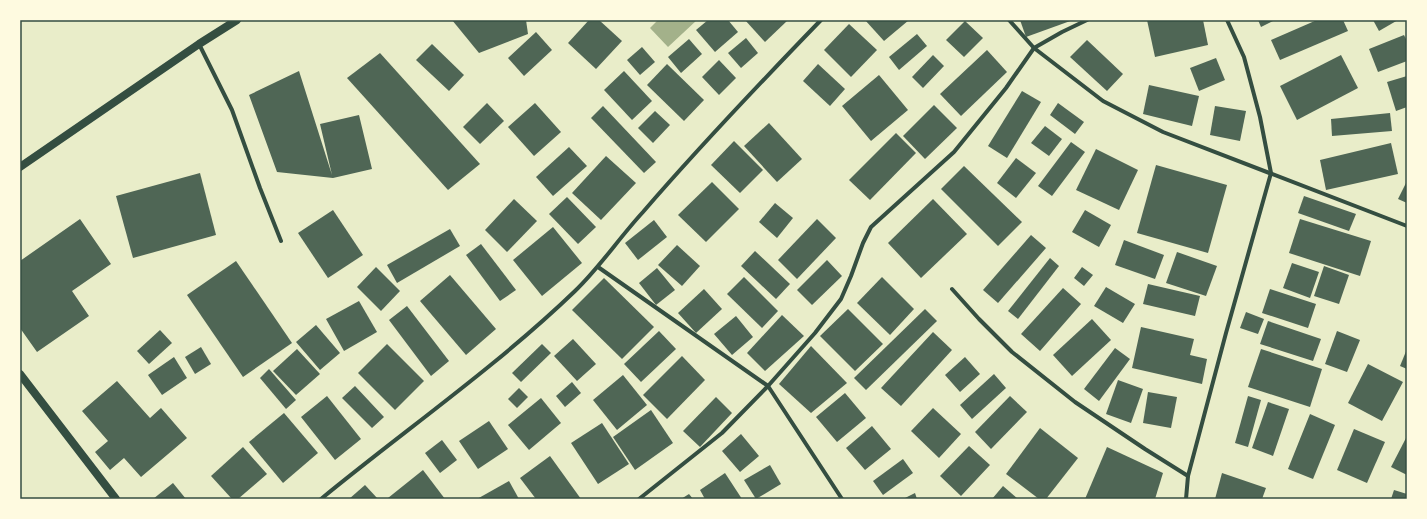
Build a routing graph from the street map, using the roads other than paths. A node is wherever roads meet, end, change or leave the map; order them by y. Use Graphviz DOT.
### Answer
graph roads {
  1 [pos="237,20"];
  2 [pos="821,20"];
  3 [pos="1009,20"];
  4 [pos="1087,20"];
  5 [pos="1227,20"];
  6 [pos="199,44"];
  7 [pos="1034,48"];
  8 [pos="20,167"];
  9 [pos="1271,173"];
  10 [pos="1407,226"];
  11 [pos="281,240"];
  12 [pos="598,267"];
  13 [pos="952,289"];
  14 [pos="20,374"];
  15 [pos="768,386"];
  16 [pos="1188,476"];
  17 [pos="116,499"];
  18 [pos="321,499"];
  19 [pos="639,499"];
  20 [pos="842,499"];
  21 [pos="1186,499"];
  1 -- 6 [label="main road"];
  2 -- 12 [label="street"];
  3 -- 7 [label="street"];
  4 -- 7 [label="street"];
  5 -- 9 [label="street"];
  6 -- 8 [label="main road"];
  6 -- 11 [label="street"];
  7 -- 9 [label="street"];
  7 -- 15 [label="street"];
  9 -- 10 [label="street"];
  9 -- 16 [label="street"];
  12 -- 15 [label="street"];
  12 -- 18 [label="street"];
  13 -- 16 [label="street"];
  14 -- 17 [label="main road"];
  15 -- 19 [label="street"];
  15 -- 20 [label="street"];
  16 -- 21 [label="street"];
}
